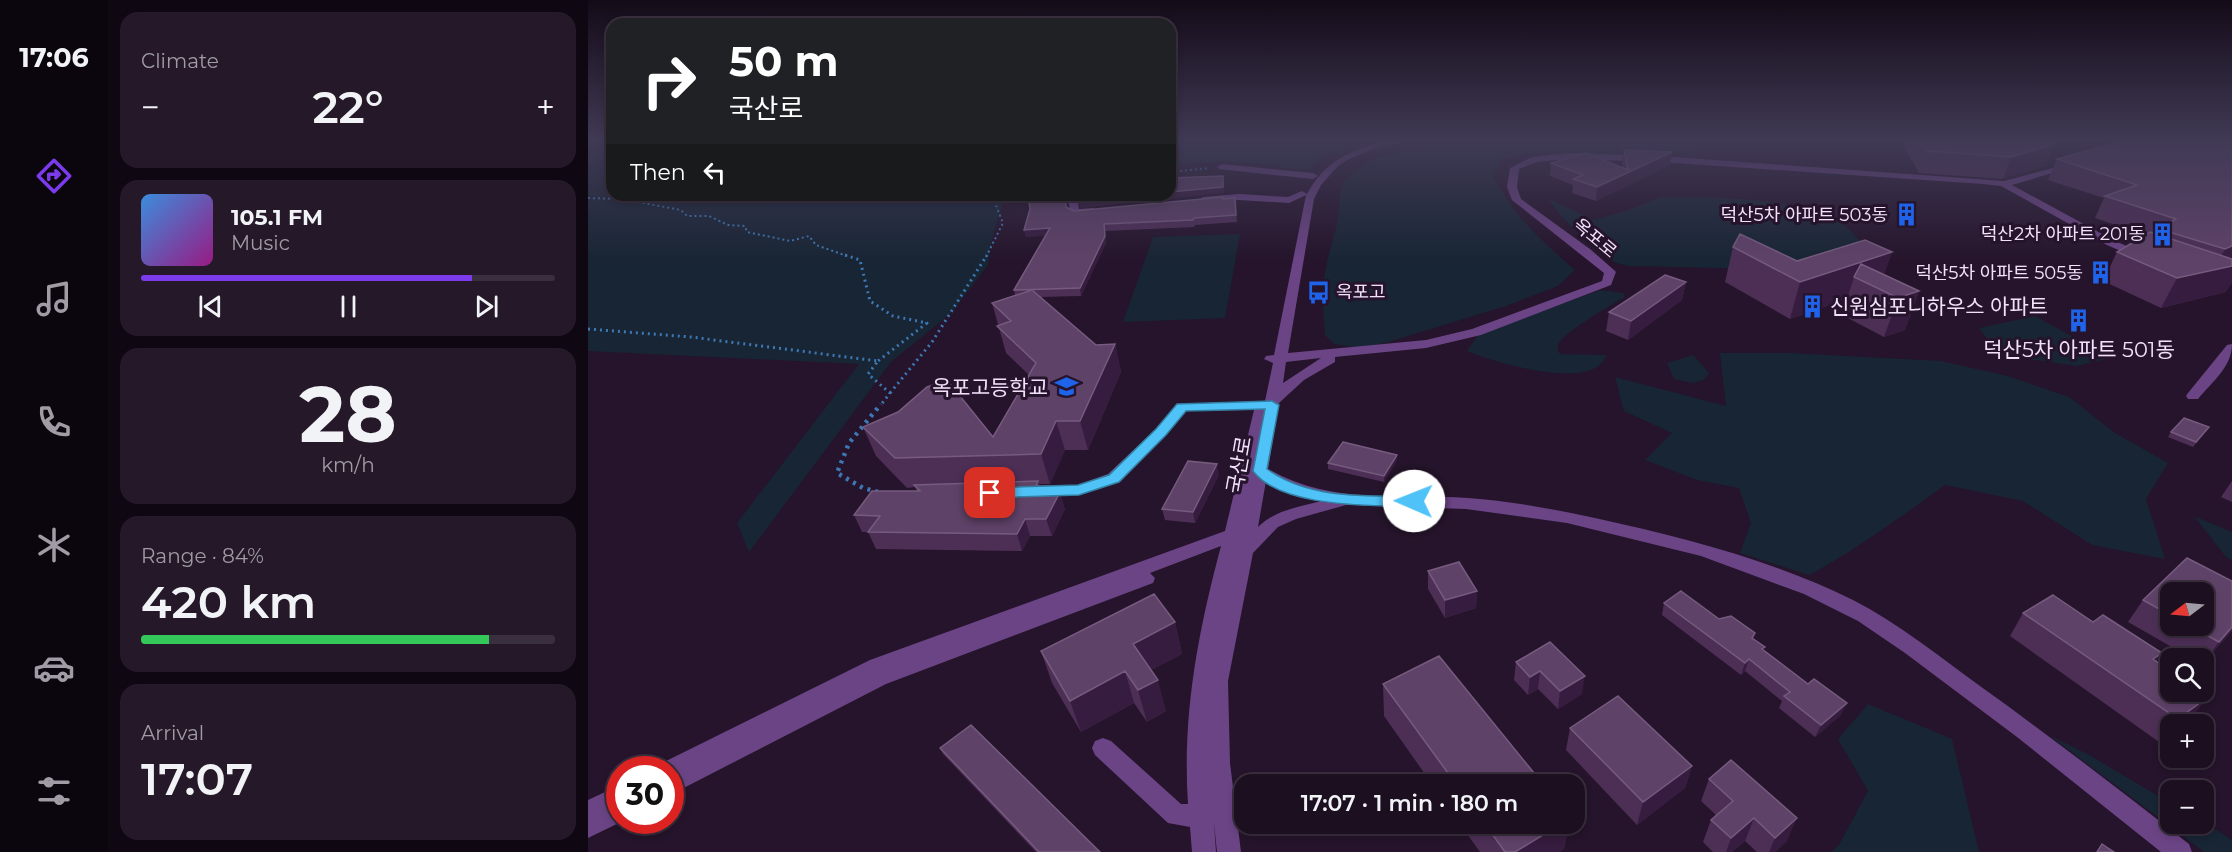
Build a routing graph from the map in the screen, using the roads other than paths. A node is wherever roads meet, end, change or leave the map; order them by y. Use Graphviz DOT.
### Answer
graph roads {
  1 [pos="1310,181"];
  2 [pos="1317,181"];
  3 [pos="1513,181"];
  4 [pos="1960,181"];
  5 [pos="2015,181"];
  6 [pos="2004,184"];
  7 [pos="1296,200"];
  8 [pos="1073,201"];
  9 [pos="1192,202"];
  10 [pos="1099,211"];
  11 [pos="2157,261"];
  12 [pos="2232,348"];
  13 [pos="1341,354"];
  14 [pos="1276,359"];
  15 [pos="2193,396"];
  16 [pos="1269,403"];
  17 [pos="1260,471"];
  18 [pos="1019,492"];
  19 [pos="1346,500"];
  20 [pos="1236,544"];
  21 [pos="1103,748"];
  22 [pos="684,763"];
  23 [pos="684,778"];
  24 [pos="606,803"];
  25 [pos="1223,809"];
  26 [pos="588,812"];
  27 [pos="1200,816"];
  28 [pos="606,818"];
  29 [pos="588,827"];
  30 [pos="1204,852"];
  31 [pos="1229,852"];
  32 [pos="2180,852"];
  1 -- 7 [label="street, 국산로"];
  2 -- 14 [label="street, 국산로"];
  3 -- 13 [label="street, 옥포로"];
  4 -- 6 [label="street, 옥포로"];
  5 -- 6 [label="street"];
  6 -- 11 [label="street, 옥포로"];
  7 -- 9 [label="street"];
  7 -- 14 [label="street, 국산로"];
  8 -- 10 [label="street"];
  12 -- 15 [label="street"];
  13 -- 14 [label="street, 옥포로"];
  13 -- 16 [label="street"];
  14 -- 16 [label="street, 국산로"];
  16 -- 17 [label="street, 국산로"];
  16 -- 18 [label="street"];
  16 -- 20 [label="street, 국산로"];
  17 -- 19 [label="street"];
  17 -- 20 [label="street, 국산로"];
  19 -- 20 [label="street"];
  19 -- 32 [label="street"];
  20 -- 22 [label="street"];
  20 -- 23 [label="street"];
  20 -- 25 [label="street, 국산로"];
  20 -- 27 [label="street, 국산로"];
  21 -- 27 [label="street"];
  24 -- 26 [label="street"];
  25 -- 27 [label="street"];
  25 -- 31 [label="street, 국산로"];
  27 -- 30 [label="street, 국산로"];
  28 -- 29 [label="street"];
}
